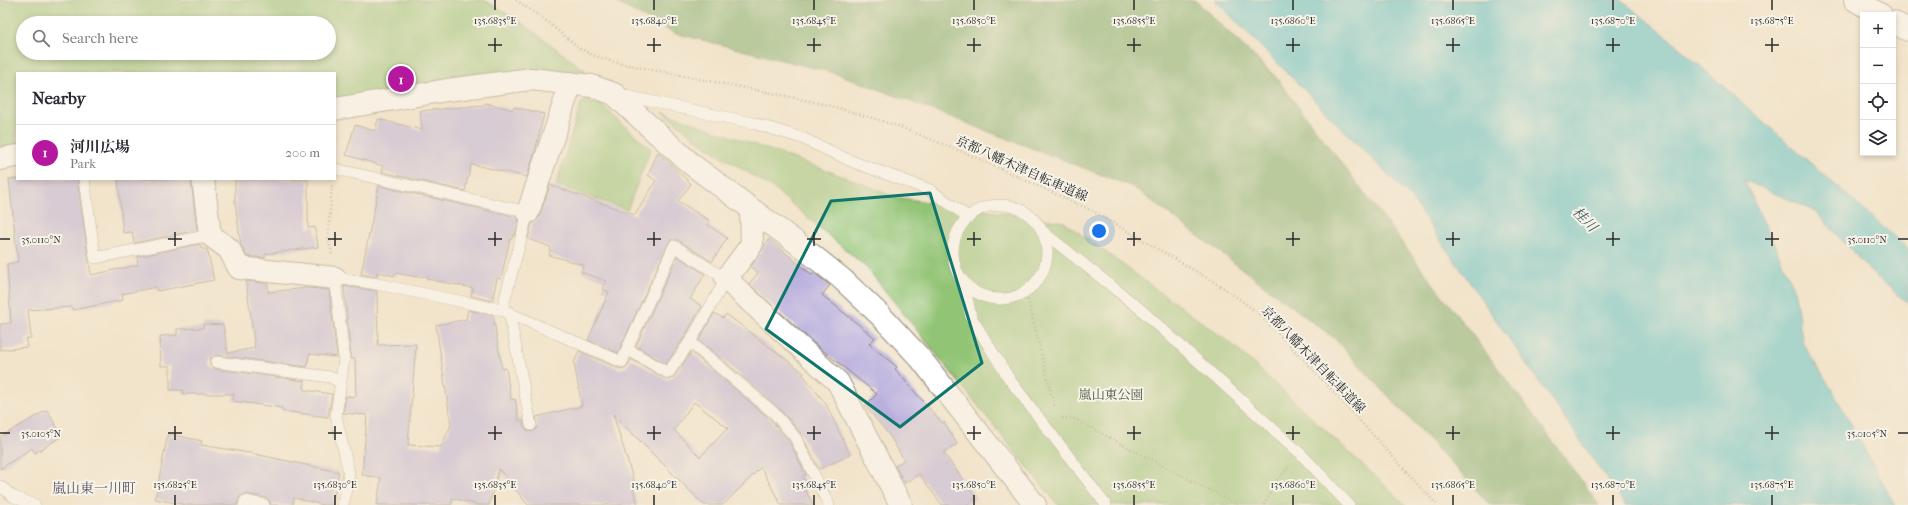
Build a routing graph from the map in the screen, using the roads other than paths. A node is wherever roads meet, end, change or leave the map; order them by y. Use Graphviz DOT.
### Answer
graph roads {
  1 [pos="1855,0"];
  2 [pos="1876,12"];
  3 [pos="1896,24"];
  4 [pos="1908,30"];
  5 [pos="571,83"];
  6 [pos="614,94"];
  7 [pos="336,109"];
  8 [pos="16,156"];
  9 [pos="0,159"];
  10 [pos="336,169"];
  11 [pos="84,180"];
  12 [pos="203,180"];
  13 [pos="752,210"];
  14 [pos="528,212"];
  15 [pos="968,217"];
  16 [pos="1042,231"];
  17 [pos="210,235"];
  18 [pos="335,278"];
  19 [pos="726,279"];
  20 [pos="964,282"];
  21 [pos="505,311"];
  22 [pos="690,342"];
  23 [pos="626,349"];
  24 [pos="216,362"];
  25 [pos="341,384"];
  26 [pos="531,425"];
  27 [pos="0,486"];
  28 [pos="35,505"];
  29 [pos="244,505"];
  30 [pos="264,505"];
  31 [pos="343,505"];
  32 [pos="829,505"];
  33 [pos="901,505"];
  34 [pos="1035,505"];
  35 [pos="1106,505"];
  36 [pos="1349,505"];
  1 -- 2 [label="street"];
  3 -- 4 [label="street"];
  5 -- 6 [label="street"];
  5 -- 7 [label="street"];
  5 -- 14 [label="street"];
  6 -- 13 [label="street"];
  6 -- 15 [label="lane"];
  8 -- 9 [label="street"];
  10 -- 14 [label="lane"];
  11 -- 17 [label="lane"];
  12 -- 17 [label="street"];
  13 -- 19 [label="street"];
  13 -- 34 [label="street"];
  14 -- 21 [label="lane"];
  15 -- 16 [label="lane"];
  15 -- 20 [label="lane"];
  16 -- 20 [label="lane"];
  16 -- 36 [label="lane"];
  17 -- 18 [label="street"];
  18 -- 21 [label="lane"];
  18 -- 25 [label="lane"];
  19 -- 22 [label="lane"];
  19 -- 23 [label="lane"];
  19 -- 33 [label="street"];
  20 -- 35 [label="lane"];
  21 -- 23 [label="lane"];
  21 -- 26 [label="lane"];
  22 -- 23 [label="lane"];
  22 -- 32 [label="lane"];
  24 -- 25 [label="lane"];
  25 -- 31 [label="lane"];
  27 -- 28 [label="lane"];
  29 -- 30 [label="lane"];
}
